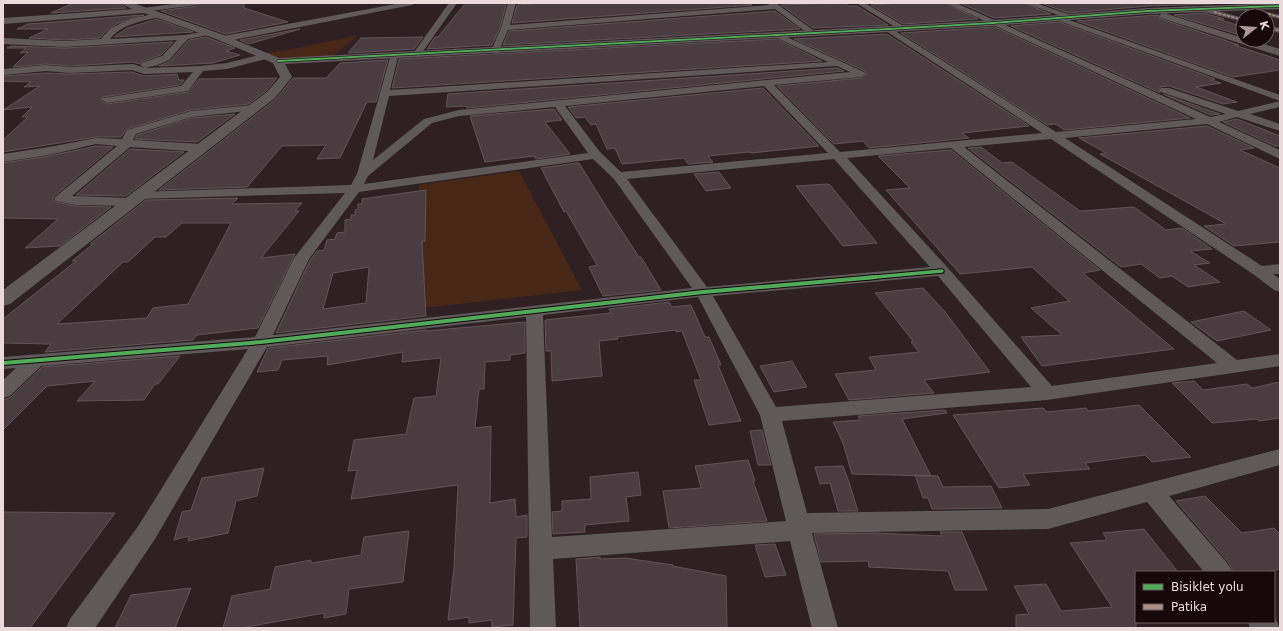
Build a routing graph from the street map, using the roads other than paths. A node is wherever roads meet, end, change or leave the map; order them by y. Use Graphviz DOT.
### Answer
graph roads {
  1 [pos="124,3"];
  2 [pos="196,3"];
  3 [pos="412,3"];
  4 [pos="453,3"];
  5 [pos="860,3"];
  6 [pos="950,3"];
  7 [pos="1029,3"];
  8 [pos="1123,3"];
  9 [pos="515,4"];
  10 [pos="774,5"];
  11 [pos="1280,6"];
  12 [pos="1145,7"];
  13 [pos="1235,8"];
  14 [pos="1246,8"];
  15 [pos="1204,9"];
  16 [pos="1167,10"];
  17 [pos="151,13"];
  18 [pos="1071,17"];
  19 [pos="1055,18"];
  20 [pos="1235,18"];
  21 [pos="3,21"];
  22 [pos="993,23"];
  23 [pos="504,28"];
  24 [pos="903,28"];
  25 [pos="889,29"];
  26 [pos="1235,31"];
  27 [pos="208,33"];
  28 [pos="813,33"];
  29 [pos="778,35"];
  30 [pos="185,37"];
  31 [pos="223,39"];
  32 [pos="3,41"];
  33 [pos="103,42"];
  34 [pos="495,50"];
  35 [pos="1280,53"];
  36 [pos="416,55"];
  37 [pos="394,56"];
  38 [pos="59,58"];
  39 [pos="273,59"];
  40 [pos="838,64"];
  41 [pos="133,67"];
  42 [pos="46,68"];
  43 [pos="200,69"];
  44 [pos="3,72"];
  45 [pos="1118,79"];
  46 [pos="766,84"];
  47 [pos="385,93"];
  48 [pos="1280,98"];
  49 [pos="107,100"];
  50 [pos="557,103"];
  51 [pos="1280,104"];
  52 [pos="253,108"];
  53 [pos="1235,114"];
  54 [pos="1209,121"];
  55 [pos="1280,128"];
  56 [pos="1053,135"];
  57 [pos="126,144"];
  58 [pos="953,144"];
  59 [pos="201,148"];
  60 [pos="596,155"];
  61 [pos="837,155"];
  62 [pos="1280,155"];
  63 [pos="3,158"];
  64 [pos="618,176"];
  65 [pos="359,181"];
  66 [pos="134,199"];
  67 [pos="1280,269"];
  68 [pos="942,271"];
  69 [pos="1259,271"];
  70 [pos="1280,287"];
  71 [pos="703,292"];
  72 [pos="3,300"];
  73 [pos="534,311"];
  74 [pos="261,342"];
  75 [pos="36,360"];
  76 [pos="1280,360"];
  77 [pos="3,363"];
  78 [pos="1234,367"];
  79 [pos="3,391"];
  80 [pos="1047,393"];
  81 [pos="770,415"];
  82 [pos="1280,456"];
  83 [pos="1151,491"];
  84 [pos="799,526"];
  85 [pos="541,549"];
  86 [pos="1218,571"];
  87 [pos="79,628"];
  88 [pos="543,628"];
  89 [pos="825,628"];
  1 -- 17 [label="street"];
  2 -- 17 [label="street"];
  3 -- 31 [label="street"];
  4 -- 36 [label="street"];
  5 -- 24 [label="street"];
  6 -- 22 [label="street"];
  7 -- 18 [label="street"];
  8 -- 12 [label="street"];
  9 -- 23 [label="street"];
  10 -- 23 [label="street"];
  10 -- 28 [label="street"];
  11 -- 14 [label="street"];
  12 -- 16 [label="street"];
  12 -- 18 [label="street"];
  12 -- 35 [label="street"];
  13 -- 15 [label="street"];
  15 -- 16 [label="street"];
  15 -- 20 [label="street"];
  16 -- 26 [label="street"];
  17 -- 21 [label="street"];
  17 -- 27 [label="street"];
  17 -- 33 [label="street"];
  18 -- 19 [label="street"];
  19 -- 22 [label="street"];
  19 -- 48 [label="street"];
  22 -- 24 [label="street"];
  22 -- 45 [label="street"];
  23 -- 34 [label="street"];
  24 -- 25 [label="street"];
  25 -- 28 [label="street"];
  25 -- 56 [label="street"];
  27 -- 30 [label="street"];
  27 -- 31 [label="street"];
  28 -- 29 [label="street"];
  29 -- 34 [label="street"];
  29 -- 40 [label="street"];
  30 -- 33 [label="street"];
  30 -- 41 [label="street"];
  31 -- 39 [label="street"];
  32 -- 33 [label="street"];
  34 -- 36 [label="street"];
  36 -- 37 [label="street"];
  37 -- 39 [label="street"];
  37 -- 47 [label="street"];
  38 -- 42 [label="street"];
  39 -- 43 [label="street"];
  39 -- 52 [label="street"];
  40 -- 46 [label="street"];
  40 -- 47 [label="street"];
  41 -- 42 [label="street"];
  41 -- 43 [label="street"];
  42 -- 44 [label="street"];
  43 -- 49 [label="street"];
  45 -- 53 [label="street"];
  45 -- 54 [label="street"];
  46 -- 50 [label="street"];
  46 -- 61 [label="street"];
  47 -- 65 [label="street"];
  50 -- 60 [label="street"];
  50 -- 65 [label="street"];
  51 -- 53 [label="street"];
  52 -- 57 [label="street"];
  52 -- 59 [label="street"];
  53 -- 54 [label="street"];
  53 -- 55 [label="street"];
  54 -- 56 [label="street"];
  54 -- 62 [label="street"];
  56 -- 58 [label="street"];
  56 -- 69 [label="street"];
  57 -- 59 [label="street"];
  57 -- 63 [label="street"];
  57 -- 66 [label="street"];
  58 -- 61 [label="street"];
  58 -- 78 [label="street"];
  59 -- 66 [label="street"];
  60 -- 64 [label="street"];
  60 -- 65 [label="street"];
  61 -- 64 [label="street"];
  61 -- 68 [label="street"];
  64 -- 71 [label="street"];
  65 -- 66 [label="street"];
  65 -- 74 [label="street"];
  66 -- 72 [label="street"];
  67 -- 69 [label="street"];
  68 -- 71 [label="street"];
  68 -- 80 [label="street"];
  69 -- 70 [label="street"];
  71 -- 73 [label="street"];
  71 -- 81 [label="street"];
  73 -- 74 [label="street"];
  73 -- 85 [label="street"];
  74 -- 75 [label="street"];
  74 -- 87 [label="street"];
  75 -- 77 [label="street"];
  75 -- 79 [label="street"];
  76 -- 78 [label="street"];
  78 -- 80 [label="street"];
  80 -- 81 [label="street"];
  81 -- 84 [label="street"];
  82 -- 83 [label="street"];
  83 -- 84 [label="street"];
  83 -- 86 [label="street"];
  84 -- 85 [label="street"];
  84 -- 89 [label="street"];
  85 -- 88 [label="street"];
}
